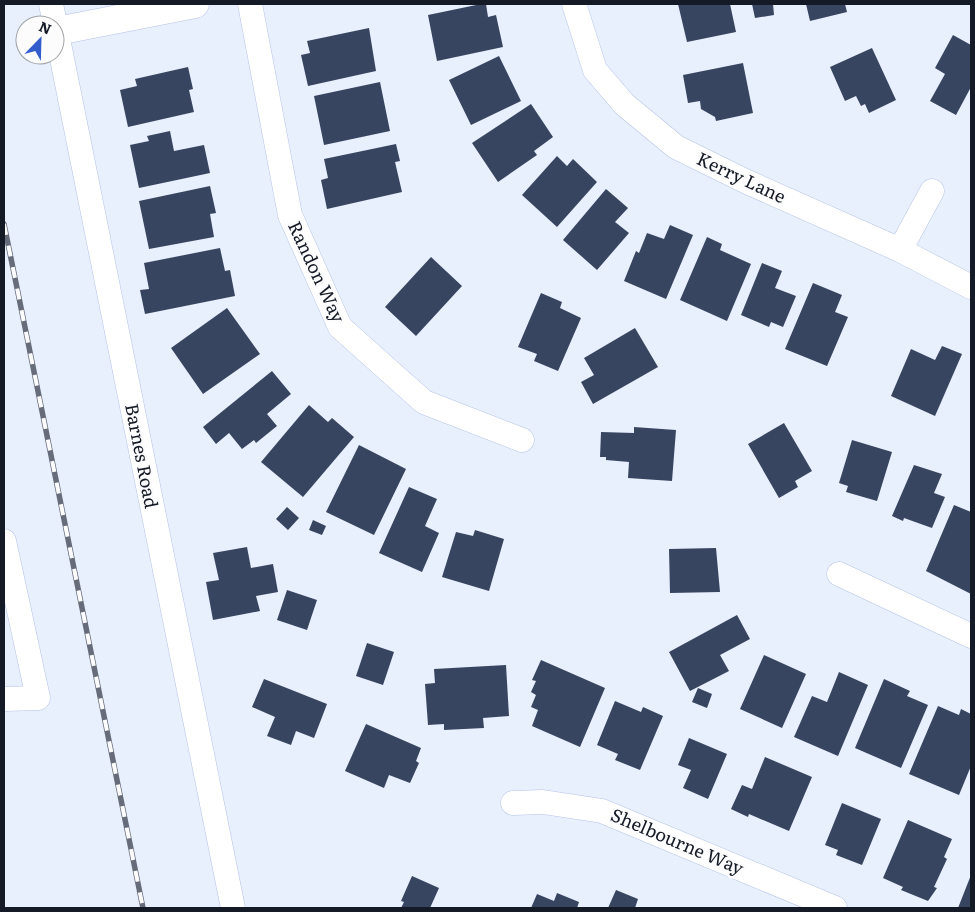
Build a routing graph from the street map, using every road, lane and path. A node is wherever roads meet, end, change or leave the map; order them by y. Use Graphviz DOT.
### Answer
graph roads {
  1 [pos="195,4"];
  2 [pos="250,4"];
  3 [pos="574,4"];
  4 [pos="65,29"];
  5 [pos="63,65"];
  6 [pos="932,191"];
  7 [pos="900,250"];
  8 [pos="971,287"];
  9 [pos="522,440"];
  10 [pos="4,541"];
  11 [pos="839,574"];
  12 [pos="971,636"];
  13 [pos="4,699"];
  14 [pos="513,803"];
  15 [pos="233,908"];
  16 [pos="835,908"];
  1 -- 4 [label="street"];
  2 -- 9 [label="street, Randon Way"];
  3 -- 7 [label="street, Kerry Lane"];
  5 -- 15 [label="street, Barnes Road"];
  6 -- 7 [label="street"];
  7 -- 8 [label="street, Kerry Lane"];
  10 -- 13 [label="street"];
  11 -- 12 [label="street"];
  14 -- 16 [label="street, Shelbourne Way"];
}
